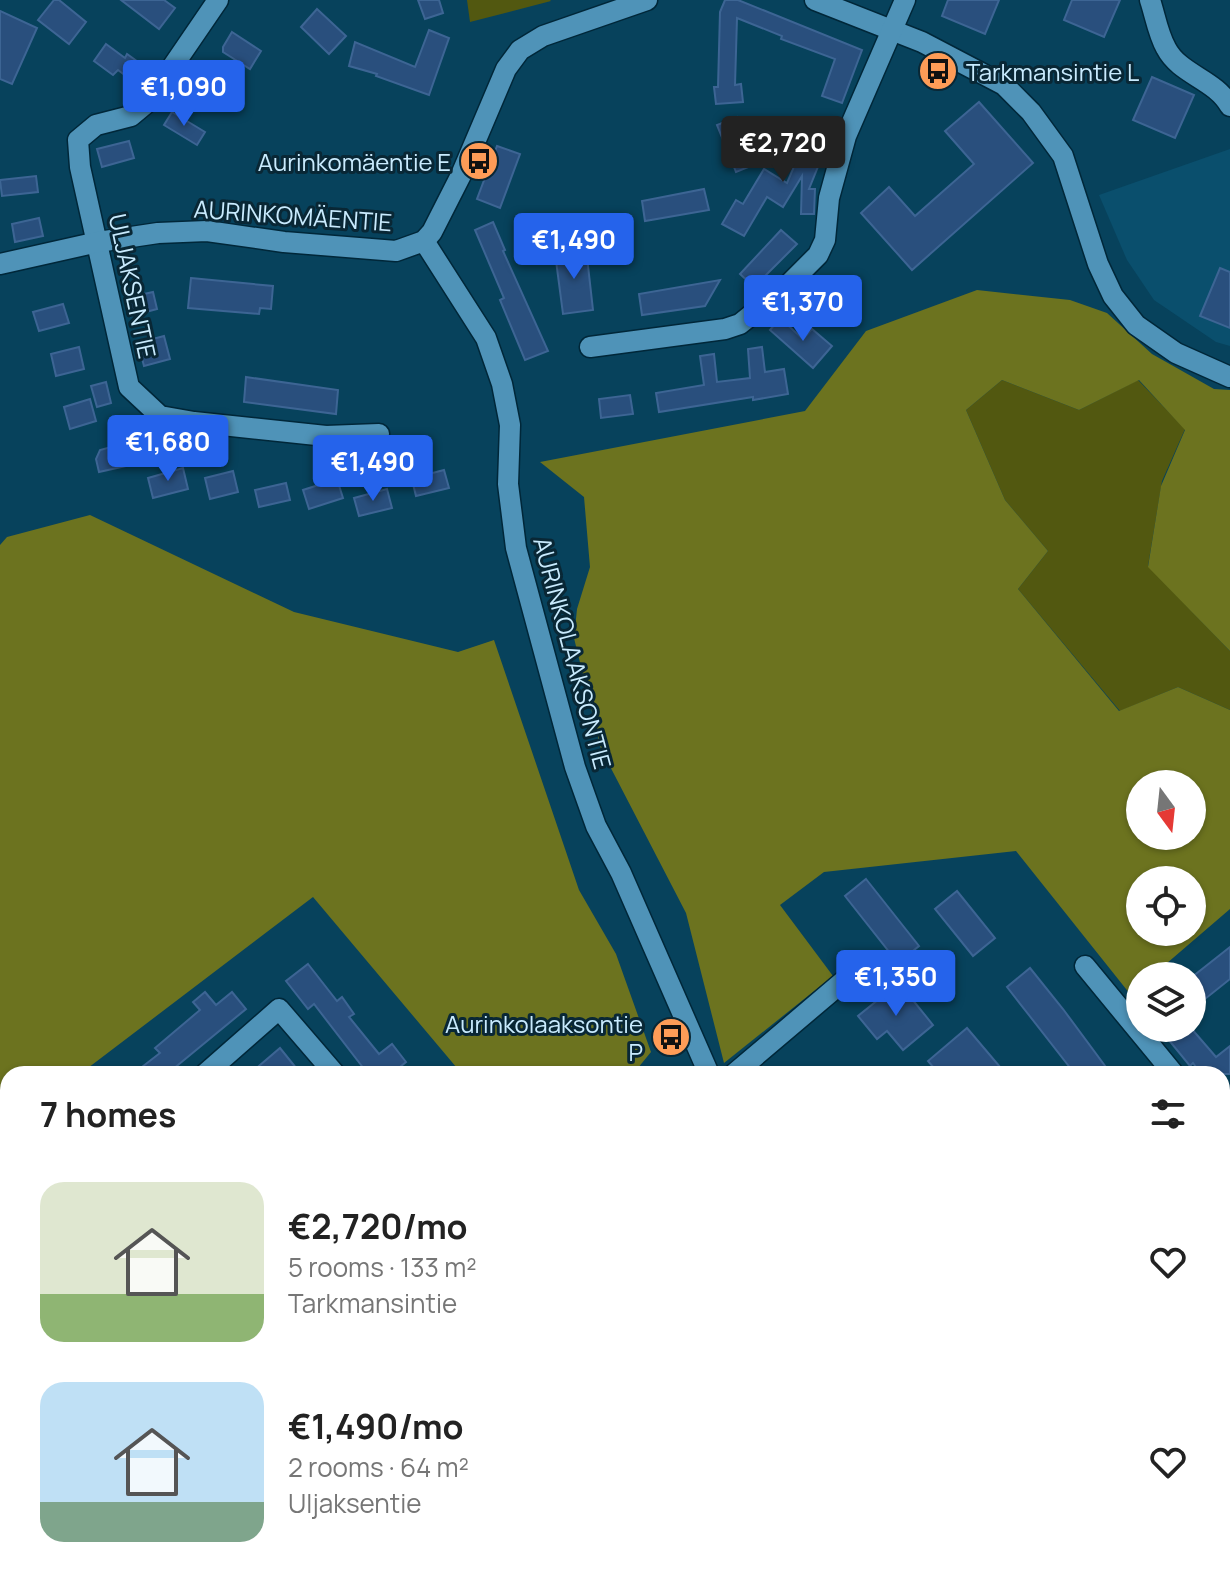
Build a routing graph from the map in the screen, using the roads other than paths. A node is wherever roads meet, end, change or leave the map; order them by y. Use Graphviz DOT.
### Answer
graph roads {
  1 [pos="218,0"];
  2 [pos="647,0"];
  3 [pos="815,0"];
  4 [pos="905,0"];
  5 [pos="1150,0"];
  6 [pos="891,31"];
  7 [pos="1230,106"];
  8 [pos="424,241"];
  9 [pos="98,242"];
  10 [pos="0,264"];
  11 [pos="590,347"];
  12 [pos="1230,377"];
  13 [pos="379,434"];
  14 [pos="1085,966"];
  15 [pos="846,979"];
  16 [pos="214,1066"];
  17 [pos="328,1066"];
  18 [pos="705,1066"];
  19 [pos="743,1066"];
  20 [pos="1167,1066"];
  1 -- 9 [label="street, ULJAKSENTIE"];
  2 -- 8 [label="street, AURINKOMÄENTIE"];
  3 -- 6 [label="street"];
  4 -- 6 [label="street"];
  5 -- 7 [label="street"];
  6 -- 11 [label="street"];
  6 -- 12 [label="street"];
  8 -- 9 [label="street, AURINKOMÄENTIE"];
  8 -- 18 [label="street, AURINKOLAAKSONTIE"];
  9 -- 10 [label="street, AURINKOMÄENTIE"];
  9 -- 13 [label="street, ULJAKSENTIE"];
  14 -- 20 [label="street"];
  15 -- 19 [label="street"];
  16 -- 17 [label="street"];
}
